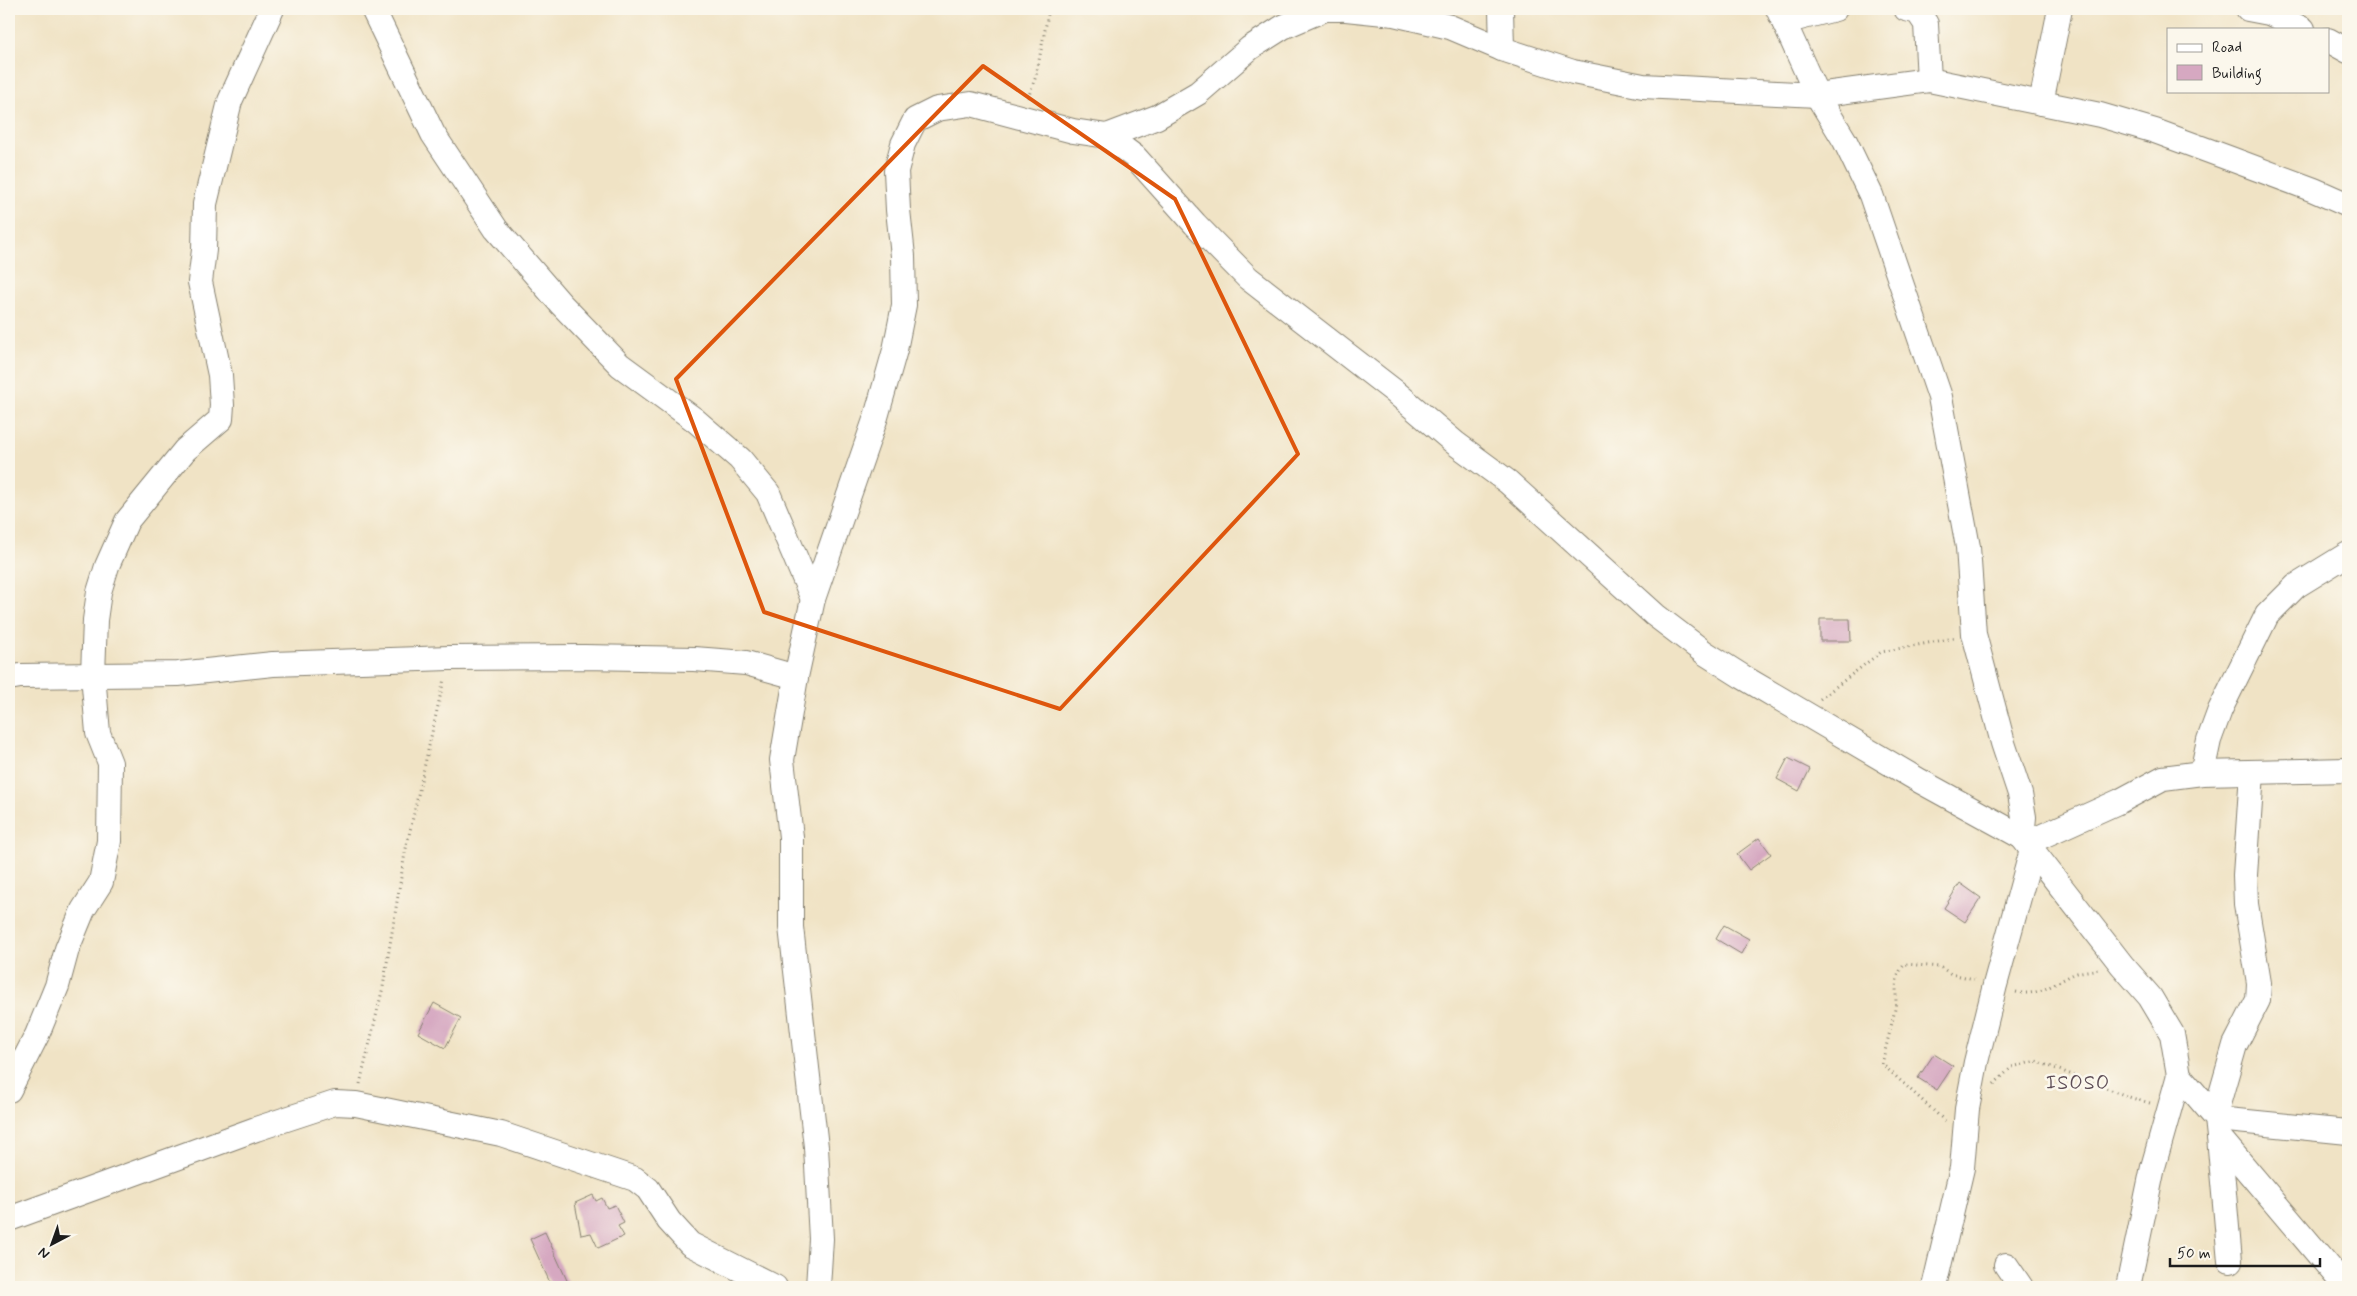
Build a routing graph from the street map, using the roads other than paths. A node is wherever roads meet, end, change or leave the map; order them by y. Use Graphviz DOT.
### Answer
graph roads {
  1 [pos="272,9"];
  2 [pos="373,9"];
  3 [pos="1340,9"];
  4 [pos="1346,9"];
  5 [pos="1501,9"];
  6 [pos="1835,9"];
  7 [pos="1906,9"];
  8 [pos="2060,9"];
  9 [pos="2262,10"];
  10 [pos="1781,15"];
  11 [pos="2301,28"];
  12 [pos="2330,41"];
  13 [pos="1502,49"];
  14 [pos="2348,51"];
  15 [pos="1929,80"];
  16 [pos="1817,95"];
  17 [pos="2040,103"];
  18 [pos="1107,136"];
  19 [pos="2348,205"];
  20 [pos="2348,554"];
  21 [pos="813,599"];
  22 [pos="92,674"];
  23 [pos="796,677"];
  24 [pos="9,678"];
  25 [pos="2348,770"];
  26 [pos="2202,773"];
  27 [pos="2252,773"];
  28 [pos="2027,844"];
  29 [pos="2179,1075"];
  30 [pos="9,1090"];
  31 [pos="2218,1128"];
  32 [pos="2348,1132"];
  33 [pos="9,1219"];
  34 [pos="2230,1261"];
  35 [pos="2006,1265"];
  36 [pos="775,1287"];
  37 [pos="818,1287"];
  38 [pos="1934,1287"];
  39 [pos="2021,1287"];
  40 [pos="2128,1287"];
  41 [pos="2346,1287"];
  1 -- 22 [label="street"];
  2 -- 21 [label="street"];
  3 -- 18 [label="street"];
  4 -- 13 [label="street"];
  5 -- 13 [label="street"];
  6 -- 10 [label="street"];
  7 -- 15 [label="street"];
  8 -- 17 [label="street"];
  9 -- 11 [label="street"];
  10 -- 16 [label="street"];
  12 -- 14 [label="street"];
  13 -- 16 [label="street"];
  15 -- 16 [label="street"];
  15 -- 17 [label="street"];
  16 -- 28 [label="street"];
  17 -- 19 [label="street"];
  18 -- 21 [label="street"];
  18 -- 28 [label="street"];
  20 -- 26 [label="street"];
  21 -- 23 [label="street"];
  22 -- 23 [label="street"];
  22 -- 24 [label="street"];
  22 -- 30 [label="street"];
  23 -- 37 [label="street"];
  25 -- 27 [label="street"];
  26 -- 27 [label="street"];
  26 -- 28 [label="street"];
  27 -- 31 [label="street"];
  28 -- 29 [label="street"];
  28 -- 38 [label="street"];
  29 -- 31 [label="street"];
  29 -- 40 [label="street"];
  31 -- 32 [label="street"];
  31 -- 34 [label="street"];
  31 -- 41 [label="street"];
  33 -- 36 [label="street"];
  35 -- 39 [label="street"];
}
